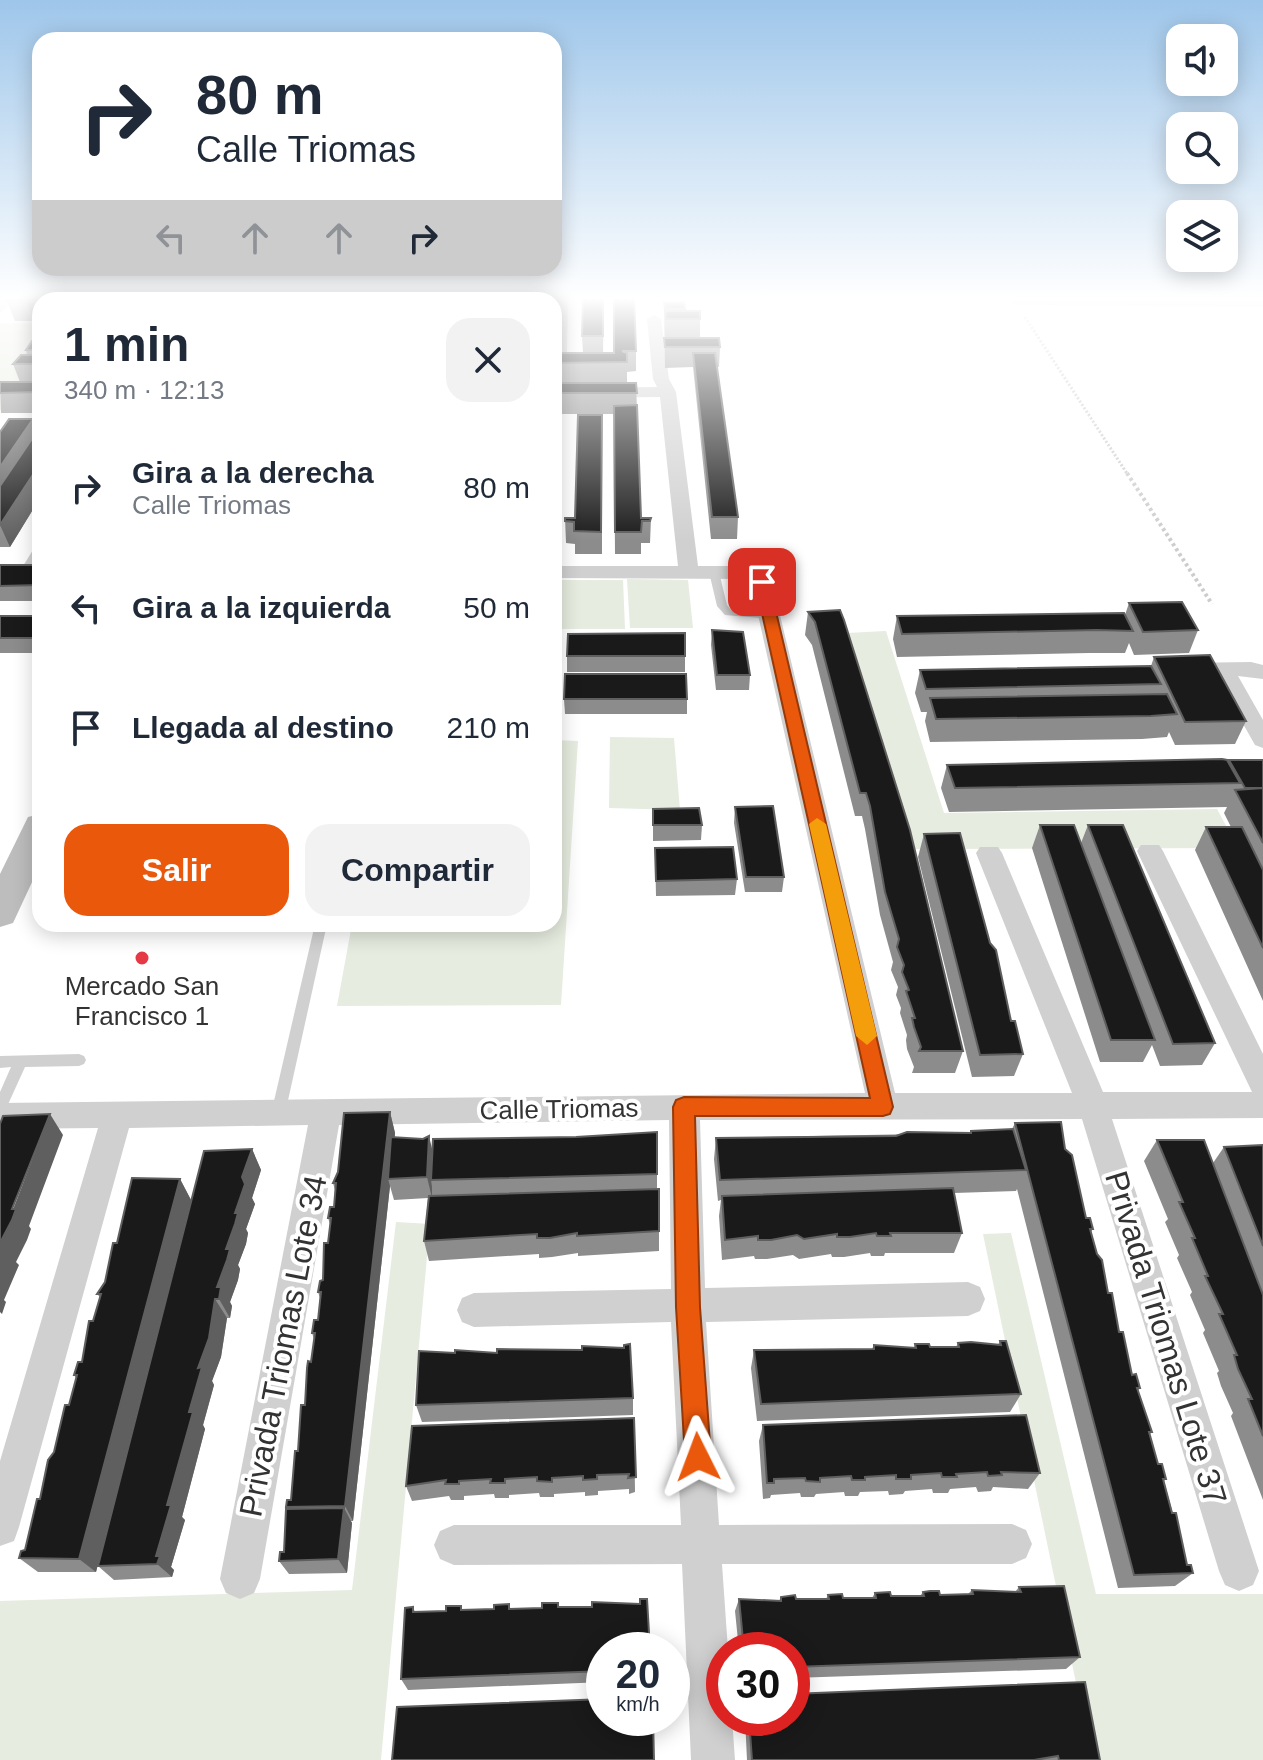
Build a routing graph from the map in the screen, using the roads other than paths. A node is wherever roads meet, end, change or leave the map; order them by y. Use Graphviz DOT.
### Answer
graph roads {
  1 [pos="661,378"];
  2 [pos="668,392"];
  3 [pos="562,393"];
  4 [pos="32,566"];
  5 [pos="0,571"];
  6 [pos="562,572"];
  7 [pos="689,572"];
  8 [pos="714,572"];
  9 [pos="770,617"];
  10 [pos="1223,669"];
  11 [pos="1162,670"];
  12 [pos="1262,671"];
  13 [pos="1263,740"];
  14 [pos="32,843"];
  15 [pos="1150,851"];
  16 [pos="989,853"];
  17 [pos="0,913"];
  18 [pos="319,932"];
  19 [pos="79,1060"];
  20 [pos="21,1061"];
  21 [pos="0,1062"];
  22 [pos="1263,1084"];
  23 [pos="1263,1105"];
  24 [pos="1093,1106"];
  25 [pos="0,1107"];
  26 [pos="684,1107"];
  27 [pos="883,1107"];
  28 [pos="326,1113"];
  29 [pos="278,1114"];
  30 [pos="117,1115"];
  31 [pos="0,1116"];
  32 [pos="968,1299"];
  33 [pos="688,1307"];
  34 [pos="474,1310"];
  35 [pos="0,1527"];
  36 [pos="1012,1544"];
  37 [pos="454,1545"];
  38 [pos="704,1547"];
  39 [pos="1239,1571"];
  40 [pos="240,1579"];
  41 [pos="713,1760"];
  1 -- 2 [label="street"];
  2 -- 3 [label="street"];
  2 -- 7 [label="street"];
  4 -- 5 [label="street"];
  6 -- 7 [label="street"];
  7 -- 8 [label="street"];
  8 -- 9 [label="lane"];
  8 -- 9 [label="street"];
  9 -- 27 [label="street"];
  10 -- 11 [label="street"];
  10 -- 12 [label="street"];
  10 -- 13 [label="street"];
  14 -- 17 [label="street"];
  15 -- 22 [label="street"];
  16 -- 24 [label="street, Privada Triomas Lote 37"];
  18 -- 29 [label="lane"];
  19 -- 20 [label="lane"];
  20 -- 21 [label="lane"];
  20 -- 25 [label="lane"];
  23 -- 24 [label="street, Calle Triomas"];
  24 -- 27 [label="street, Calle Triomas"];
  24 -- 39 [label="street, Privada Triomas Lote 37"];
  26 -- 27 [label="street, Calle Triomas"];
  26 -- 28 [label="street, Calle Triomas"];
  26 -- 33 [label="street"];
  28 -- 29 [label="street, Calle Triomas"];
  28 -- 40 [label="street, Privada Triomas Lote 34"];
  29 -- 30 [label="street, Calle Triomas"];
  30 -- 31 [label="street, Calle Triomas"];
  30 -- 35 [label="street"];
  32 -- 33 [label="street"];
  33 -- 34 [label="street"];
  33 -- 38 [label="street"];
  36 -- 38 [label="street"];
  37 -- 38 [label="street"];
  38 -- 41 [label="street"];
}
